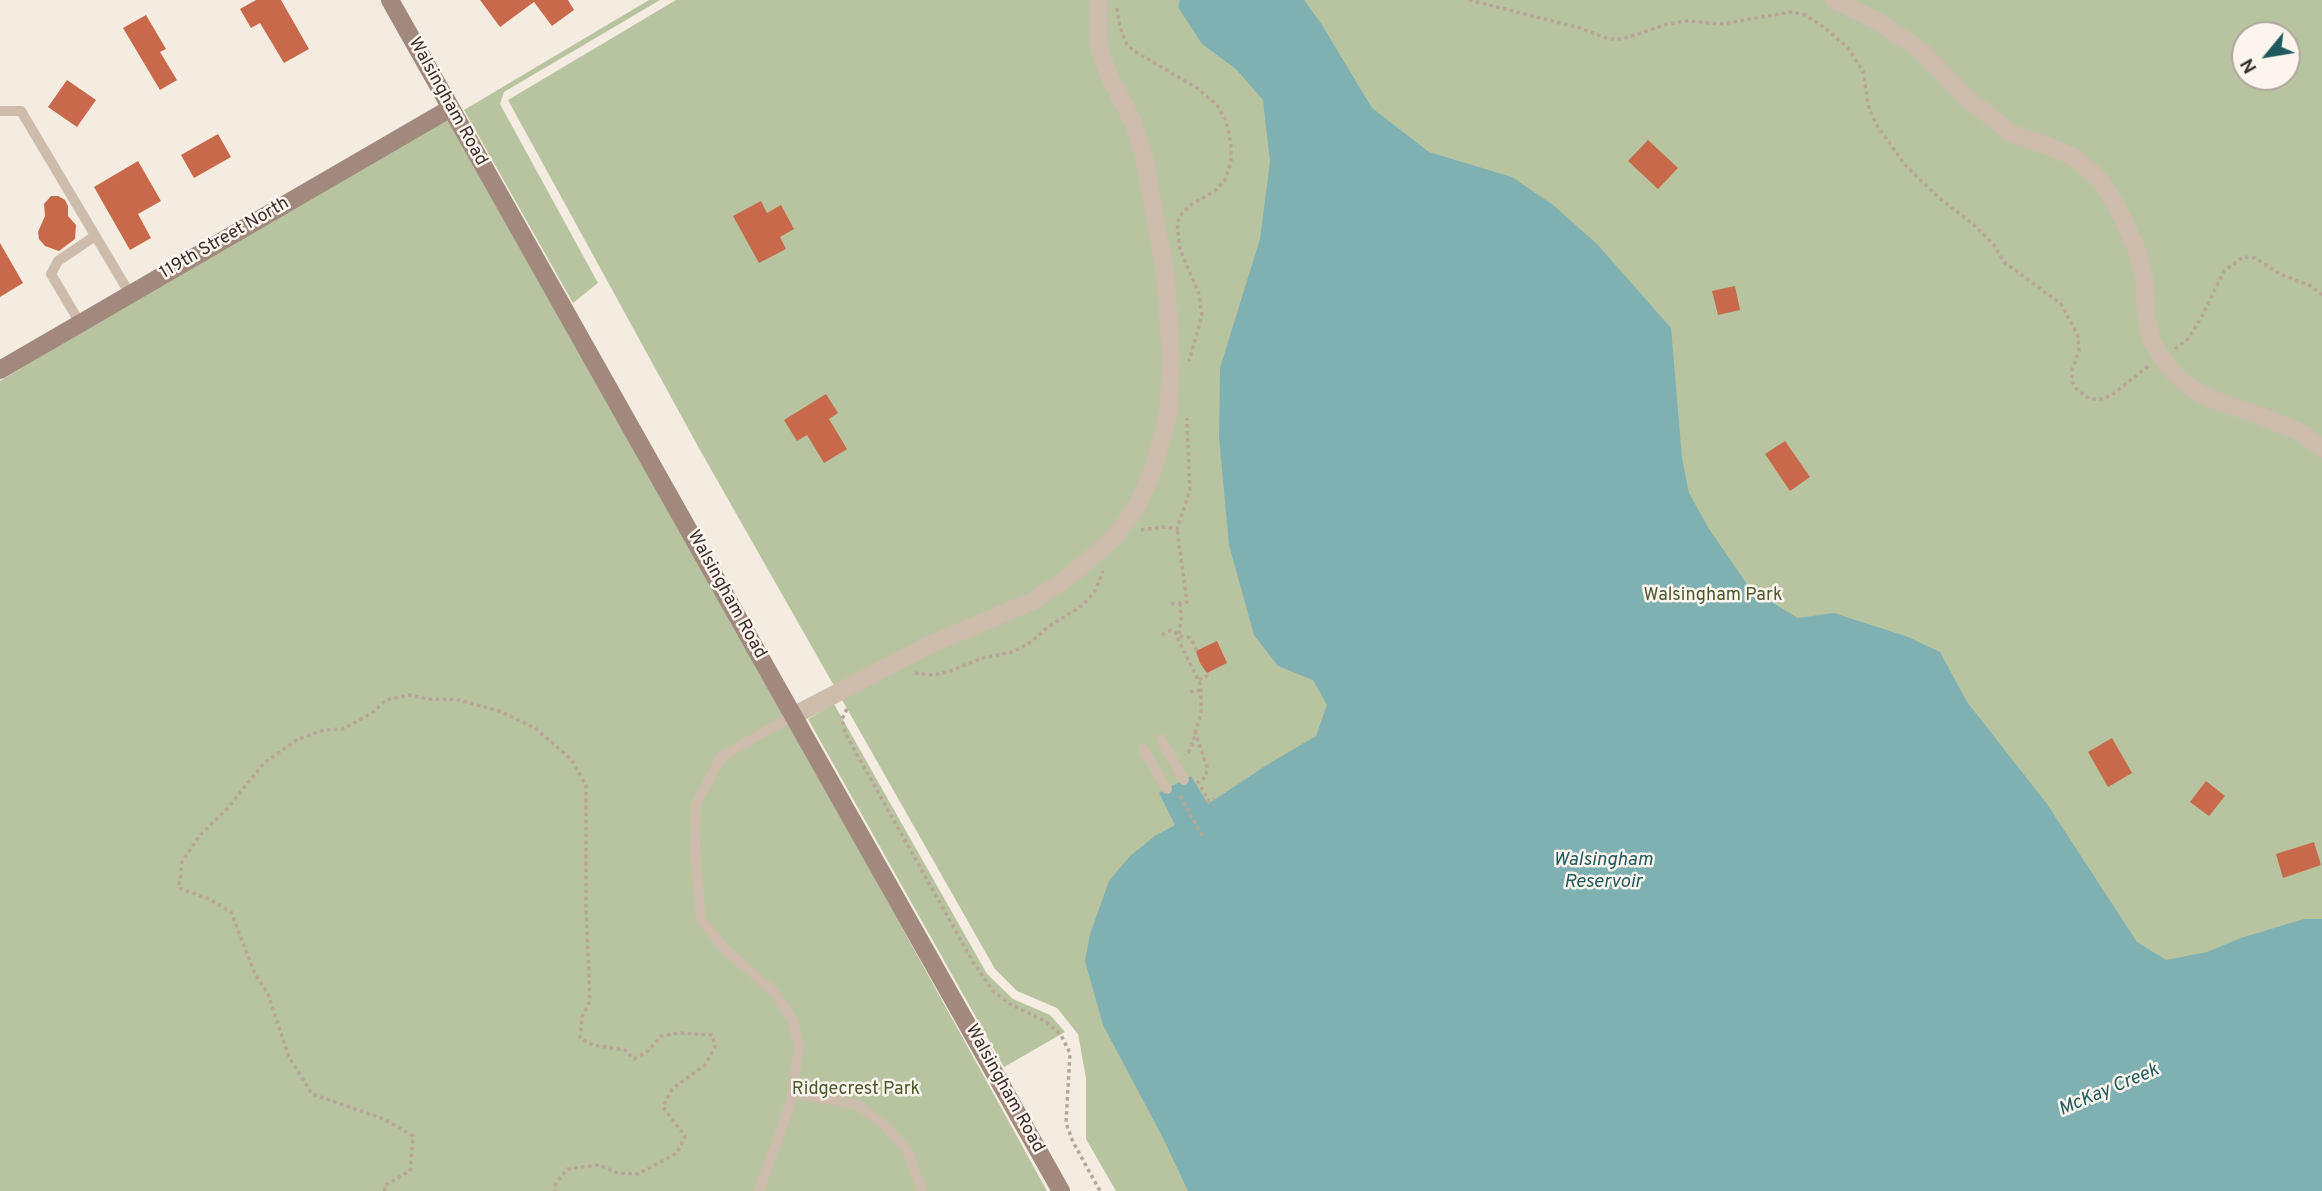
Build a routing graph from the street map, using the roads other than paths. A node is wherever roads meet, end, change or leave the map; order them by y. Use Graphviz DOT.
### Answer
graph roads {
  1 [pos="390,0"];
  2 [pos="1097,0"];
  3 [pos="1834,0"];
  4 [pos="451,108"];
  5 [pos="0,111"];
  6 [pos="95,236"];
  7 [pos="130,294"];
  8 [pos="80,324"];
  9 [pos="0,370"];
  10 [pos="2322,449"];
  11 [pos="793,716"];
  12 [pos="1161,739"];
  13 [pos="1143,749"];
  14 [pos="1184,780"];
  15 [pos="1167,789"];
  16 [pos="793,1093"];
  17 [pos="759,1191"];
  18 [pos="922,1191"];
  19 [pos="1062,1191"];
  1 -- 4 [label="street, Walsingham Road"];
  2 -- 11 [label="street"];
  3 -- 10 [label="street"];
  4 -- 7 [label="street, 119th Street North"];
  4 -- 11 [label="street, Walsingham Road"];
  5 -- 6 [label="lane"];
  6 -- 7 [label="lane"];
  6 -- 8 [label="lane"];
  7 -- 8 [label="street, 119th Street North"];
  8 -- 9 [label="street, 119th Street North"];
  11 -- 16 [label="lane"];
  11 -- 19 [label="street, Walsingham Road"];
  12 -- 14 [label="lane"];
  13 -- 15 [label="lane"];
  16 -- 17 [label="lane"];
  16 -- 18 [label="lane"];
}
